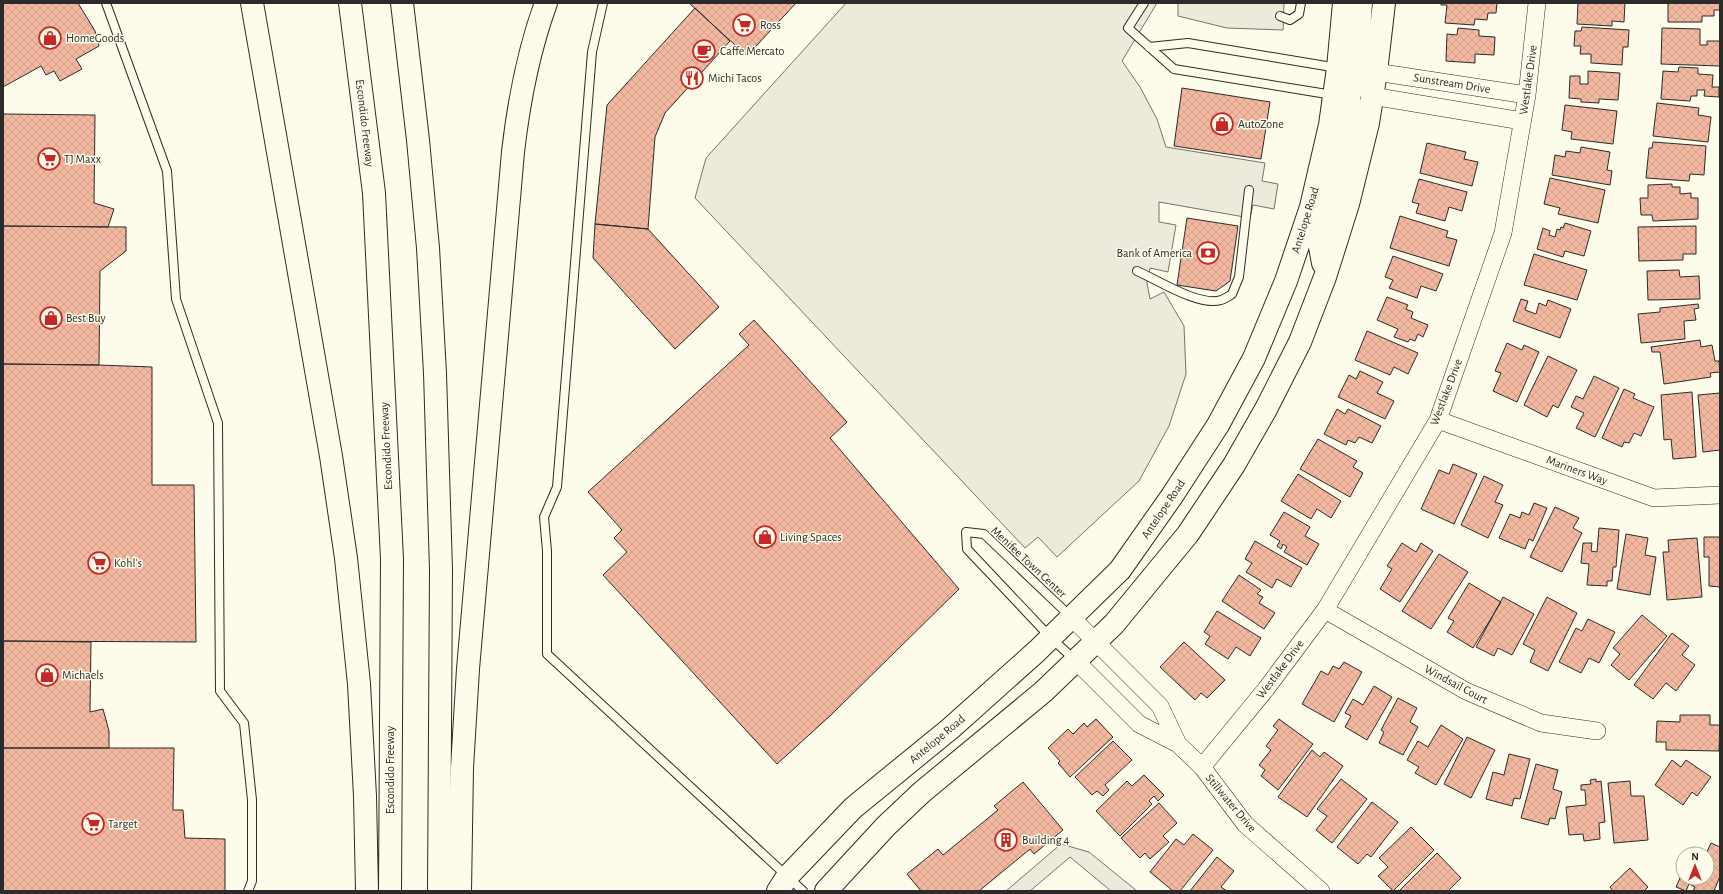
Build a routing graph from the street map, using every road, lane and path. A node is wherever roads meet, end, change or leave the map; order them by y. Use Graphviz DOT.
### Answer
graph roads {
  1 [pos="106,3"];
  2 [pos="252,3"];
  3 [pos="350,3"];
  4 [pos="402,3"];
  5 [pos="546,3"];
  6 [pos="603,3"];
  7 [pos="1144,3"];
  8 [pos="1302,3"];
  9 [pos="1344,3"];
  10 [pos="1361,3"];
  11 [pos="1384,3"];
  12 [pos="1536,3"];
  13 [pos="1280,16"];
  14 [pos="1149,47"];
  15 [pos="1338,68"];
  16 [pos="1376,72"];
  17 [pos="1334,95"];
  18 [pos="1527,95"];
  19 [pos="1372,96"];
  20 [pos="1522,121"];
  21 [pos="1249,190"];
  22 [pos="1137,271"];
  23 [pos="1325,277"];
  24 [pos="1438,420"];
  25 [pos="1720,495"];
  26 [pos="1325,610"];
  27 [pos="1072,618"];
  28 [pos="1051,638"];
  29 [pos="1096,642"];
  30 [pos="1076,661"];
  31 [pos="1597,731"];
  32 [pos="1178,744"];
  33 [pos="1202,768"];
  34 [pos="790,886"];
  35 [pos="248,891"];
  36 [pos="367,891"];
  37 [pos="390,891"];
  38 [pos="439,891"];
  39 [pos="460,891"];
  40 [pos="826,891"];
  41 [pos="1321,891"];
  1 -- 35 [label="lane"];
  2 -- 36 [label="main road"];
  3 -- 37 [label="main road, Escondido Freeway"];
  4 -- 38 [label="main road"];
  5 -- 39 [label="main road"];
  6 -- 34 [label="lane"];
  7 -- 14 [label="lane"];
  8 -- 13 [label="lane"];
  9 -- 15 [label="main road, Antelope Road"];
  10 -- 19 [label="main road"];
  11 -- 16 [label="main road"];
  12 -- 18 [label="street, Westlake Drive"];
  14 -- 15 [label="lane"];
  14 -- 17 [label="lane"];
  15 -- 17 [label="main road, Antelope Road"];
  15 -- 23 [label="main road"];
  16 -- 18 [label="street, Sunstream Drive"];
  16 -- 19 [label="main road"];
  17 -- 27 [label="main road, Antelope Road"];
  18 -- 20 [label="street, Westlake Drive"];
  19 -- 20 [label="street"];
  19 -- 23 [label="main road"];
  20 -- 24 [label="street, Westlake Drive"];
  21 -- 22 [label="lane"];
  23 -- 29 [label="main road"];
  24 -- 25 [label="street, Mariners Way"];
  24 -- 26 [label="street, Westlake Drive"];
  26 -- 31 [label="street, Windsail Court"];
  26 -- 33 [label="street, Westlake Drive"];
  27 -- 28 [label="main road, Antelope Road"];
  27 -- 28 [label="lane, Menifee Town Center"];
  27 -- 29 [label="street, Stillwater Drive"];
  28 -- 30 [label="lane"];
  28 -- 34 [label="main road, Antelope Road"];
  29 -- 30 [label="main road"];
  29 -- 32 [label="street, Stillwater Drive"];
  30 -- 32 [label="street, Stillwater Drive"];
  30 -- 40 [label="main road"];
  32 -- 33 [label="street, Stillwater Drive"];
  33 -- 41 [label="street, Stillwater Drive"];
}
